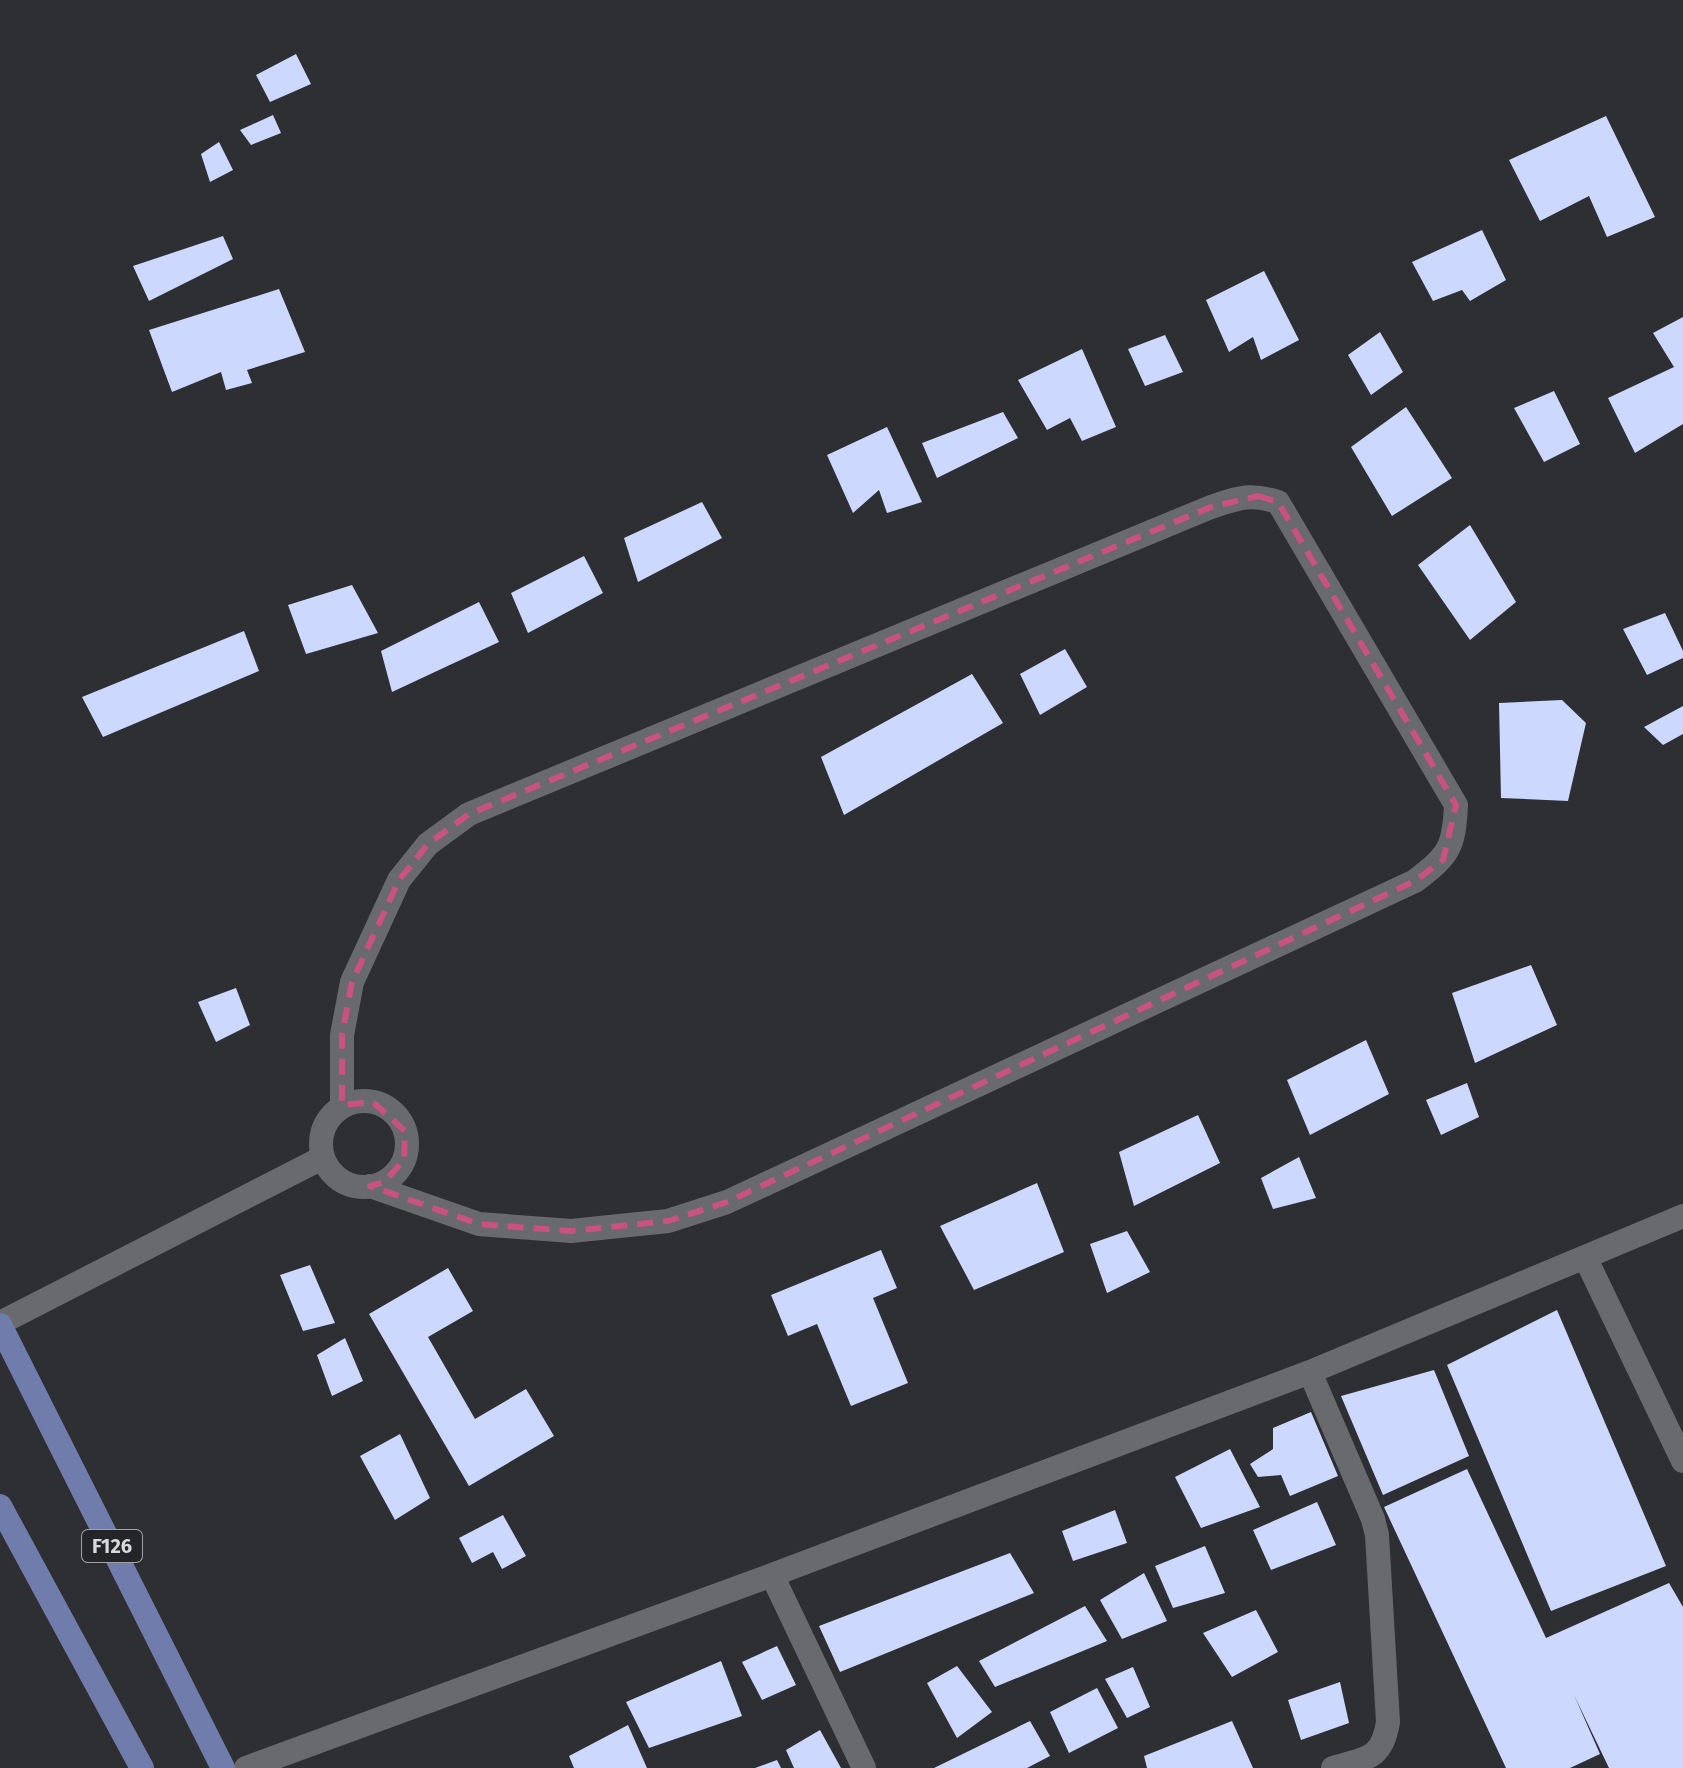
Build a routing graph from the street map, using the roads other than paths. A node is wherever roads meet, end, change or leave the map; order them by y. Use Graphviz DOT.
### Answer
graph roads {
  1 [pos="342,1105"];
  2 [pos="322,1158"];
  3 [pos="370,1186"];
  4 [pos="1683,1216"];
  5 [pos="1585,1257"];
  6 [pos="0,1324"];
  7 [pos="1310,1372"];
  8 [pos="1683,1461"];
  9 [pos="0,1506"];
  10 [pos="772,1575"];
  11 [pos="142,1768"];
  12 [pos="223,1768"];
  13 [pos="246,1768"];
  14 [pos="864,1768"];
  15 [pos="1333,1768"];
  1 -- 2 [label="street"];
  1 -- 3 [label="street"];
  1 -- 3 [label="street"];
  2 -- 3 [label="street"];
  2 -- 6 [label="street"];
  4 -- 5 [label="street"];
  5 -- 7 [label="street"];
  5 -- 8 [label="street"];
  6 -- 12 [label="main road, F126"];
  7 -- 10 [label="street"];
  7 -- 15 [label="street"];
  9 -- 11 [label="main road"];
  10 -- 13 [label="street"];
  10 -- 14 [label="street"];
}
